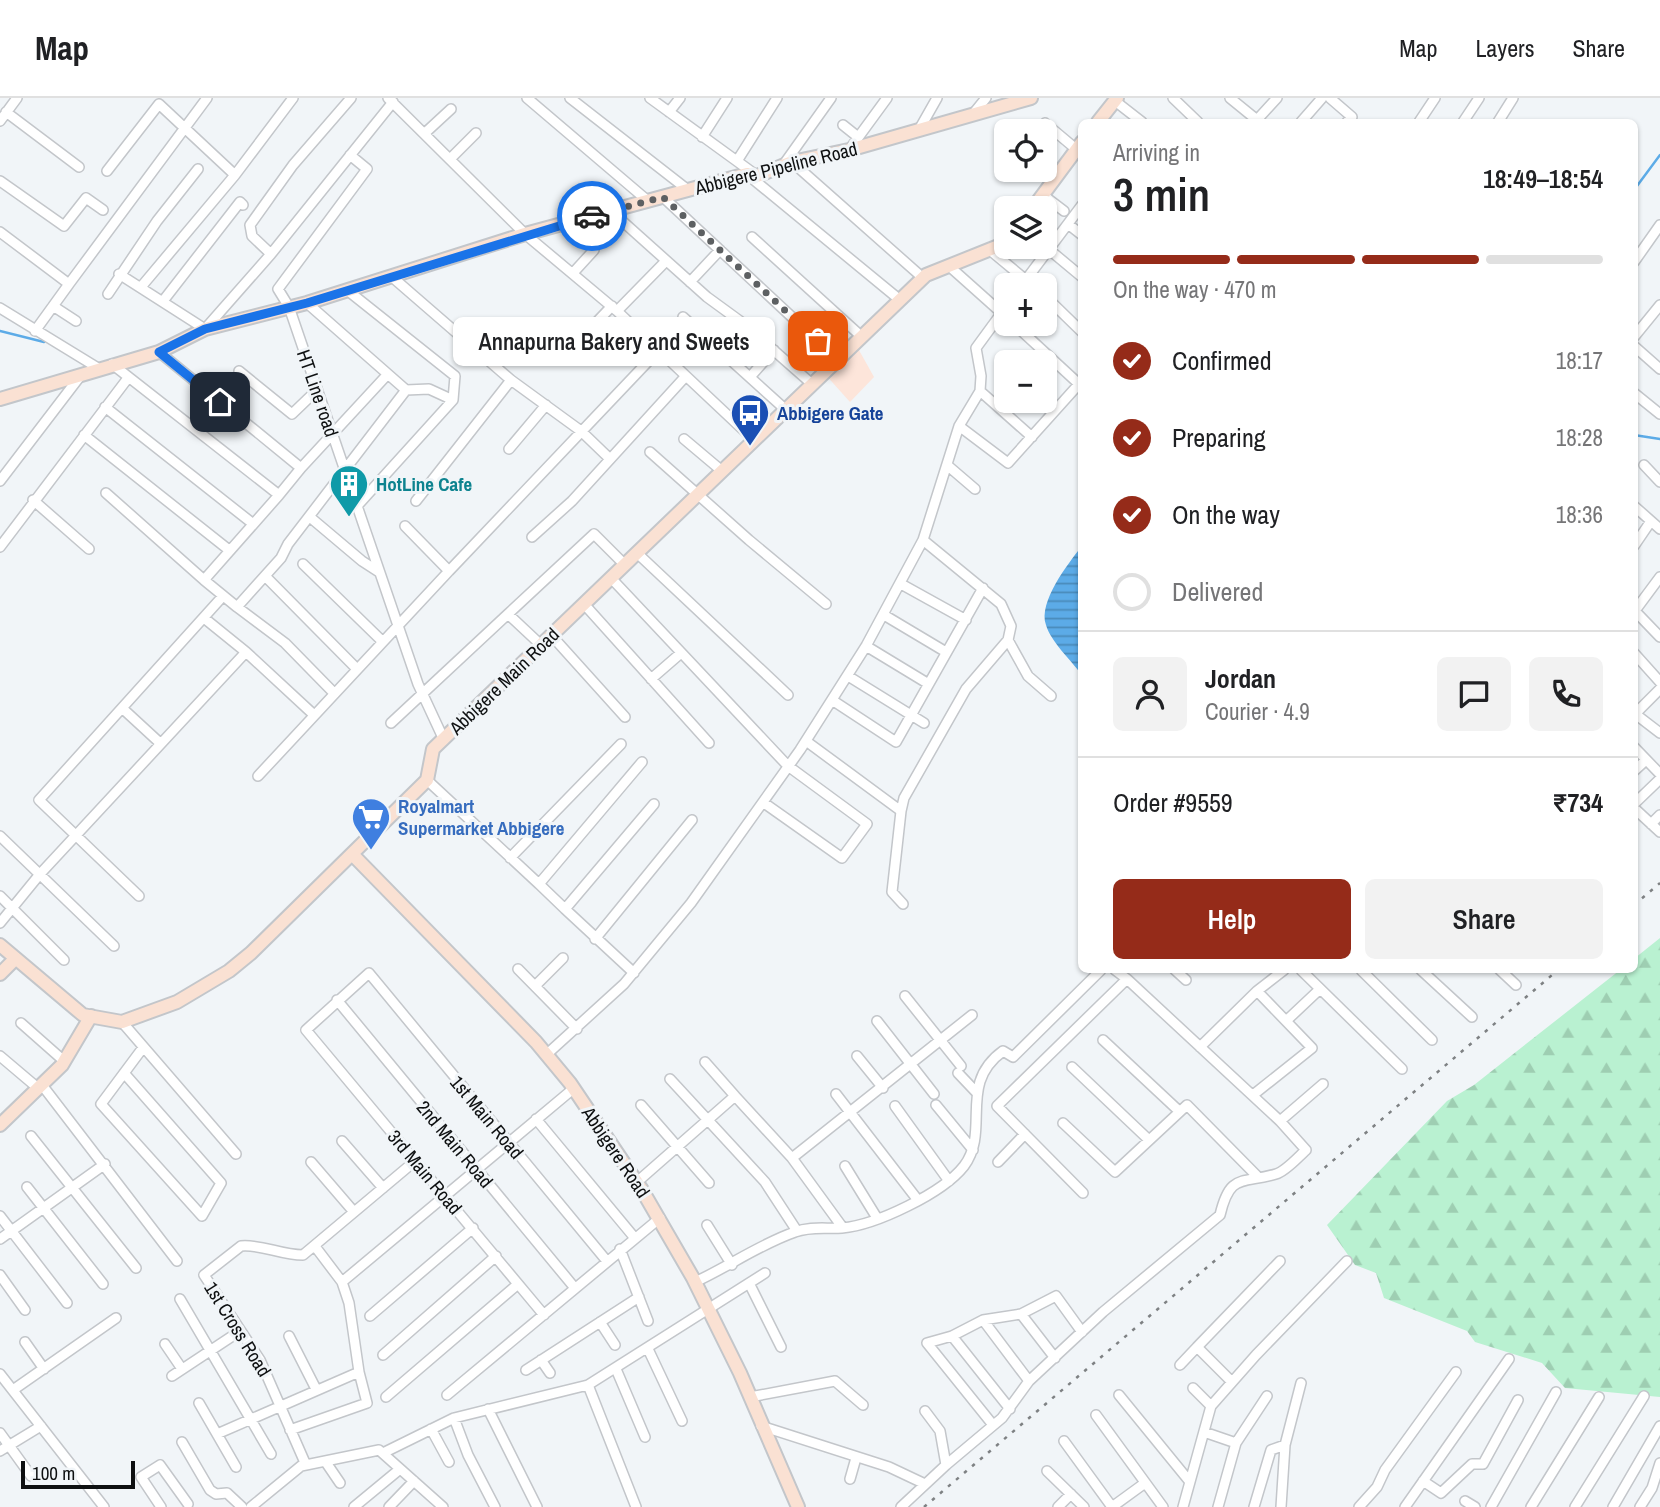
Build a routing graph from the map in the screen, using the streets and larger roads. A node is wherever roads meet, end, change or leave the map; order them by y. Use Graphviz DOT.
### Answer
graph roads {
  1 [pos="207,98"];
  2 [pos="293,98"];
  3 [pos="351,98"];
  4 [pos="527,98"];
  5 [pos="570,98"];
  6 [pos="650,98"];
  7 [pos="680,98"];
  8 [pos="727,98"];
  9 [pos="778,98"];
  10 [pos="831,98"];
  11 [pos="887,98"];
  12 [pos="937,98"];
  13 [pos="986,98"];
  14 [pos="1173,98"];
  15 [pos="1230,98"];
  16 [pos="1277,98"];
  17 [pos="1322,98"];
  18 [pos="1329,98"];
  19 [pos="1435,98"];
  20 [pos="1479,98"];
  21 [pos="1513,98"];
  22 [pos="1024,99"];
  23 [pos="1116,99"];
  24 [pos="390,100"];
  25 [pos="10,103"];
  26 [pos="452,108"];
  27 [pos="669,112"];
  28 [pos="973,114"];
  29 [pos="1100,119"];
  30 [pos="1139,119"];
  31 [pos="1195,119"];
  32 [pos="1254,119"];
  33 [pos="1258,119"];
  34 [pos="1304,119"];
  35 [pos="1350,119"];
  36 [pos="1421,119"];
  37 [pos="1465,119"];
  38 [pos="1501,119"];
  39 [pos="0,121"];
  40 [pos="843,125"];
  41 [pos="186,128"];
  42 [pos="920,128"];
  43 [pos="1057,131"];
  44 [pos="425,133"];
  45 [pos="476,133"];
  46 [pos="702,137"];
  47 [pos="858,137"];
  48 [pos="1078,145"];
  49 [pos="1078,147"];
  50 [pos="849,150"];
  51 [pos="350,155"];
  52 [pos="451,158"];
  53 [pos="737,161"];
  54 [pos="786,165"];
  55 [pos="79,166"];
  56 [pos="198,169"];
  57 [pos="107,171"];
  58 [pos="235,175"];
  59 [pos="752,175"];
  60 [pos="0,181"];
  61 [pos="688,190"];
  62 [pos="1043,195"];
  63 [pos="663,197"];
  64 [pos="648,201"];
  65 [pos="243,205"];
  66 [pos="103,210"];
  67 [pos="1078,210"];
  68 [pos="611,211"];
  69 [pos="1063,211"];
  70 [pos="1068,224"];
  71 [pos="1660,225"];
  72 [pos="0,232"];
  73 [pos="1078,232"];
  74 [pos="525,234"];
  75 [pos="1057,236"];
  76 [pos="752,237"];
  77 [pos="994,249"];
  78 [pos="594,250"];
  79 [pos="720,250"];
  80 [pos="991,251"];
  81 [pos="271,254"];
  82 [pos="1057,256"];
  83 [pos="1638,256"];
  84 [pos="666,261"];
  85 [pos="949,267"];
  86 [pos="573,273"];
  87 [pos="1016,273"];
  88 [pos="119,274"];
  89 [pos="1078,274"];
  90 [pos="391,276"];
  91 [pos="923,278"];
  92 [pos="690,282"];
  93 [pos="69,284"];
  94 [pos="141,287"];
  95 [pos="347,290"];
  96 [pos="108,295"];
  97 [pos="900,300"];
  98 [pos="163,301"];
  99 [pos="307,303"];
  100 [pos="994,303"];
  101 [pos="1660,305"];
  102 [pos="53,306"];
  103 [pos="289,307"];
  104 [pos="0,308"];
  105 [pos="1057,308"];
  106 [pos="615,309"];
  107 [pos="683,317"];
  108 [pos="76,321"];
  109 [pos="994,326"];
  110 [pos="1078,328"];
  111 [pos="205,329"];
  112 [pos="35,331"];
  113 [pos="1638,332"];
  114 [pos="1027,336"];
  115 [pos="862,337"];
  116 [pos="573,347"];
  117 [pos="774,350"];
  118 [pos="1042,350"];
  119 [pos="1638,350"];
  120 [pos="658,351"];
  121 [pos="159,352"];
  122 [pos="838,360"];
  123 [pos="112,364"];
  124 [pos="1057,364"];
  125 [pos="98,368"];
  126 [pos="1660,369"];
  127 [pos="239,371"];
  128 [pos="82,373"];
  129 [pos="387,375"];
  130 [pos="685,377"];
  131 [pos="750,377"];
  132 [pos="128,378"];
  133 [pos="511,380"];
  134 [pos="1078,383"];
  135 [pos="812,384"];
  136 [pos="1078,385"];
  137 [pos="317,390"];
  138 [pos="406,390"];
  139 [pos="980,391"];
  140 [pos="1638,396"];
  141 [pos="1,400"];
  142 [pos="453,400"];
  143 [pos="546,405"];
  144 [pos="105,407"];
  145 [pos="1057,408"];
  146 [pos="786,410"];
  147 [pos="1053,413"];
  148 [pos="1660,414"];
  149 [pos="960,426"];
  150 [pos="582,431"];
  151 [pos="84,435"];
  152 [pos="333,435"];
  153 [pos="1032,437"];
  154 [pos="684,439"];
  155 [pos="754,440"];
  156 [pos="509,449"];
  157 [pos="650,452"];
  158 [pos="609,458"];
  159 [pos="947,465"];
  160 [pos="1644,465"];
  161 [pos="301,468"];
  162 [pos="722,471"];
  163 [pos="346,473"];
  164 [pos="0,481"];
  165 [pos="1660,482"];
  166 [pos="975,489"];
  167 [pos="106,493"];
  168 [pos="279,495"];
  169 [pos="698,495"];
  170 [pos="33,500"];
  171 [pos="416,500"];
  172 [pos="357,506"];
  173 [pos="1638,510"];
  174 [pos="311,518"];
  175 [pos="1651,521"];
  176 [pos="252,523"];
  177 [pos="405,526"];
  178 [pos="1660,529"];
  179 [pos="532,537"];
  180 [pos="1638,537"];
  181 [pos="923,540"];
  182 [pos="0,547"];
  183 [pos="89,548"];
  184 [pos="229,550"];
  185 [pos="637,553"];
  186 [pos="303,564"];
  187 [pos="625,565"];
  188 [pos="449,571"];
  189 [pos="379,572"];
  190 [pos="265,576"];
  191 [pos="1660,577"];
  192 [pos="611,578"];
  193 [pos="204,580"];
  194 [pos="901,584"];
  195 [pos="983,588"];
  196 [pos="223,596"];
  197 [pos="584,604"];
  198 [pos="826,604"];
  199 [pos="237,607"];
  200 [pos="1638,608"];
  201 [pos="508,614"];
  202 [pos="884,615"];
  203 [pos="1638,615"];
  204 [pos="204,618"];
  205 [pos="966,621"];
  206 [pos="397,624"];
  207 [pos="552,636"];
  208 [pos="1660,636"];
  209 [pos="1007,640"];
  210 [pos="382,641"];
  211 [pos="541,645"];
  212 [pos="866,646"];
  213 [pos="246,652"];
  214 [pos="946,652"];
  215 [pos="681,653"];
  216 [pos="1638,657"];
  217 [pos="356,668"];
  218 [pos="848,676"];
  219 [pos="651,679"];
  220 [pos="1660,682"];
  221 [pos="927,683"];
  222 [pos="333,692"];
  223 [pos="421,693"];
  224 [pos="1658,694"];
  225 [pos="788,695"];
  226 [pos="1051,696"];
  227 [pos="832,700"];
  228 [pos="121,708"];
  229 [pos="1638,711"];
  230 [pos="313,713"];
  231 [pos="910,714"];
  232 [pos="1638,716"];
  233 [pos="625,717"];
  234 [pos="391,723"];
  235 [pos="924,723"];
  236 [pos="1660,733"];
  237 [pos="444,740"];
  238 [pos="806,741"];
  239 [pos="160,743"];
  240 [pos="709,743"];
  241 [pos="621,744"];
  242 [pos="1638,751"];
  243 [pos="1646,760"];
  244 [pos="642,762"];
  245 [pos="789,766"];
  246 [pos="1638,767"];
  247 [pos="258,776"];
  248 [pos="1660,776"];
  249 [pos="427,780"];
  250 [pos="1638,801"];
  251 [pos="764,803"];
  252 [pos="654,804"];
  253 [pos="1638,810"];
  254 [pos="901,811"];
  255 [pos="1660,814"];
  256 [pos="692,820"];
  257 [pos="1651,824"];
  258 [pos="1660,832"];
  259 [pos="0,836"];
  260 [pos="76,836"];
  261 [pos="352,854"];
  262 [pos="510,858"];
  263 [pos="40,874"];
  264 [pos="538,884"];
  265 [pos="0,896"];
  266 [pos="139,897"];
  267 [pos="903,904"];
  268 [pos="12,907"];
  269 [pos="565,909"];
  270 [pos="0,923"];
  271 [pos="595,939"];
  272 [pos="0,944"];
  273 [pos="114,946"];
  274 [pos="562,958"];
  275 [pos="15,960"];
  276 [pos="64,960"];
  277 [pos="519,969"];
  278 [pos="634,973"];
  279 [pos="1098,973"];
  280 [pos="1119,973"];
  281 [pos="1178,973"];
  282 [pos="1280,973"];
  283 [pos="1304,973"];
  284 [pos="1364,973"];
  285 [pos="1424,973"];
  286 [pos="1503,973"];
  287 [pos="0,974"];
  288 [pos="1127,979"];
  289 [pos="1186,980"];
  290 [pos="1517,985"];
  291 [pos="535,986"];
  292 [pos="1320,989"];
  293 [pos="1257,991"];
  294 [pos="905,996"];
  295 [pos="337,1000"];
  296 [pos="972,1015"];
  297 [pos="91,1016"];
  298 [pos="1472,1017"];
  299 [pos="877,1021"];
  300 [pos="1286,1021"];
  301 [pos="122,1022"];
  302 [pos="21,1023"];
  303 [pos="577,1029"];
  304 [pos="1102,1040"];
  305 [pos="1432,1040"];
  306 [pos="941,1041"];
  307 [pos="1200,1047"];
  308 [pos="142,1049"];
  309 [pos="547,1055"];
  310 [pos="0,1056"];
  311 [pos="857,1056"];
  312 [pos="64,1062"];
  313 [pos="705,1062"];
  314 [pos="911,1065"];
  315 [pos="1072,1067"];
  316 [pos="1402,1069"];
  317 [pos="124,1073"];
  318 [pos="670,1079"];
  319 [pos="1323,1084"];
  320 [pos="41,1087"];
  321 [pos="883,1088"];
  322 [pos="573,1089"];
  323 [pos="976,1092"];
  324 [pos="836,1094"];
  325 [pos="934,1094"];
  326 [pos="1254,1095"];
  327 [pos="735,1096"];
  328 [pos="641,1105"];
  329 [pos="936,1105"];
  330 [pos="895,1106"];
  331 [pos="1179,1111"];
  332 [pos="851,1114"];
  333 [pos="3,1117"];
  334 [pos="536,1119"];
  335 [pos="706,1121"];
  336 [pos="1280,1121"];
  337 [pos="1063,1123"];
  338 [pos="1025,1134"];
  339 [pos="32,1136"];
  340 [pos="1149,1140"];
  341 [pos="342,1141"];
  342 [pos="508,1142"];
  343 [pos="679,1146"];
  344 [pos="973,1150"];
  345 [pos="236,1154"];
  346 [pos="792,1158"];
  347 [pos="311,1161"];
  348 [pos="415,1161"];
  349 [pos="998,1162"];
  350 [pos="105,1164"];
  351 [pos="845,1166"];
  352 [pos="476,1168"];
  353 [pos="1258,1176"];
  354 [pos="950,1181"];
  355 [pos="637,1182"];
  356 [pos="709,1183"];
  357 [pos="72,1186"];
  358 [pos="27,1187"];
  359 [pos="383,1188"];
  360 [pos="1083,1193"];
  361 [pos="444,1195"];
  362 [pos="917,1199"];
  363 [pos="43,1208"];
  364 [pos="354,1212"];
  365 [pos="0,1216"];
  366 [pos="877,1217"];
  367 [pos="660,1218"];
  368 [pos="707,1225"];
  369 [pos="473,1228"];
  370 [pos="843,1228"];
  371 [pos="12,1230"];
  372 [pos="797,1231"];
  373 [pos="634,1237"];
  374 [pos="0,1239"];
  375 [pos="317,1249"];
  376 [pos="620,1249"];
  377 [pos="496,1256"];
  378 [pos="606,1260"];
  379 [pos="177,1261"];
  380 [pos="1280,1261"];
  381 [pos="1347,1261"];
  382 [pos="732,1265"];
  383 [pos="136,1268"];
  384 [pos="765,1273"];
  385 [pos="0,1275"];
  386 [pos="342,1282"];
  387 [pos="695,1282"];
  388 [pos="749,1283"];
  389 [pos="103,1284"];
  390 [pos="518,1284"];
  391 [pos="574,1287"];
  392 [pos="639,1297"];
  393 [pos="180,1298"];
  394 [pos="67,1303"];
  395 [pos="707,1307"];
  396 [pos="26,1310"];
  397 [pos="1021,1314"];
  398 [pos="544,1315"];
  399 [pos="370,1316"];
  400 [pos="116,1318"];
  401 [pos="983,1320"];
  402 [pos="648,1321"];
  403 [pos="600,1322"];
  404 [pos="240,1331"];
  405 [pos="1083,1332"];
  406 [pos="289,1336"];
  407 [pos="952,1336"];
  408 [pos="25,1342"];
  409 [pos="164,1344"];
  410 [pos="615,1345"];
  411 [pos="1197,1347"];
  412 [pos="781,1348"];
  413 [pos="648,1349"];
  414 [pos="211,1351"];
  415 [pos="383,1355"];
  416 [pos="1055,1358"];
  417 [pos="1509,1359"];
  418 [pos="541,1360"];
  419 [pos="1180,1365"];
  420 [pos="44,1369"];
  421 [pos="182,1369"];
  422 [pos="616,1369"];
  423 [pos="526,1370"];
  424 [pos="359,1372"];
  425 [pos="1457,1372"];
  426 [pos="550,1373"];
  427 [pos="0,1374"];
  428 [pos="172,1376"];
  429 [pos="1029,1381"];
  430 [pos="1232,1382"];
  431 [pos="1301,1383"];
  432 [pos="588,1385"];
  433 [pos="1193,1388"];
  434 [pos="316,1389"];
  435 [pos="13,1390"];
  436 [pos="1556,1392"];
  437 [pos="447,1395"];
  438 [pos="1119,1395"];
  439 [pos="1268,1396"];
  440 [pos="1644,1396"];
  441 [pos="386,1397"];
  442 [pos="750,1397"];
  443 [pos="1599,1397"];
  444 [pos="1518,1399"];
  445 [pos="199,1403"];
  446 [pos="280,1405"];
  447 [pos="863,1405"];
  448 [pos="1211,1406"];
  449 [pos="488,1409"];
  450 [pos="1010,1409"];
  451 [pos="925,1411"];
  452 [pos="1096,1415"];
  453 [pos="251,1418"];
  454 [pos="454,1418"];
  455 [pos="682,1421"];
  456 [pos="993,1425"];
  457 [pos="41,1426"];
  458 [pos="761,1426"];
  459 [pos="1660,1426"];
  460 [pos="431,1429"];
  461 [pos="290,1430"];
  462 [pos="1204,1432"];
  463 [pos="0,1433"];
  464 [pos="217,1434"];
  465 [pos="645,1437"];
  466 [pos="1065,1441"];
  467 [pos="182,1442"];
  468 [pos="1236,1443"];
  469 [pos="9,1445"];
  470 [pos="1285,1445"];
  471 [pos="0,1451"];
  472 [pos="383,1453"];
  473 [pos="271,1454"];
  474 [pos="856,1458"];
  475 [pos="326,1461"];
  476 [pos="449,1462"];
  477 [pos="1660,1463"];
  478 [pos="306,1465"];
  479 [pos="946,1465"];
  480 [pos="236,1467"];
  481 [pos="400,1469"];
  482 [pos="1047,1471"];
  483 [pos="31,1476"];
  484 [pos="850,1479"];
  485 [pos="414,1481"];
  486 [pos="1423,1481"];
  487 [pos="1190,1482"];
  488 [pos="340,1483"];
  489 [pos="1145,1483"];
  490 [pos="925,1484"];
  491 [pos="1072,1494"];
  492 [pos="1465,1501"];
  493 [pos="188,1504"];
  494 [pos="1161,1506"];
  495 [pos="104,1507"];
  496 [pos="161,1507"];
  497 [pos="242,1507"];
  498 [pos="251,1507"];
  499 [pos="354,1507"];
  500 [pos="389,1507"];
  501 [pos="443,1507"];
  502 [pos="495,1507"];
  503 [pos="537,1507"];
  504 [pos="636,1507"];
  505 [pos="798,1507"];
  506 [pos="901,1507"];
  507 [pos="1058,1507"];
  508 [pos="1084,1507"];
  509 [pos="1112,1507"];
  510 [pos="1183,1507"];
  511 [pos="1218,1507"];
  512 [pos="1254,1507"];
  513 [pos="1281,1507"];
  514 [pos="1359,1507"];
  515 [pos="1405,1507"];
  516 [pos="1475,1507"];
  517 [pos="1491,1507"];
  518 [pos="1531,1507"];
  519 [pos="1575,1507"];
  520 [pos="1613,1507"];
  521 [pos="1640,1507"];
  1 -- 41 [label="street"];
  2 -- 58 [label="street"];
  3 -- 81 [label="street"];
  4 -- 64 [label="street"];
  5 -- 61 [label="street"];
  6 -- 27 [label="street"];
  7 -- 27 [label="street"];
  8 -- 46 [label="street"];
  9 -- 53 [label="street"];
  10 -- 54 [label="street"];
  11 -- 47 [label="street"];
  12 -- 42 [label="street"];
  13 -- 28 [label="street"];
  14 -- 31 [label="street"];
  15 -- 32 [label="street"];
  16 -- 33 [label="street"];
  17 -- 34 [label="street"];
  18 -- 35 [label="street"];
  19 -- 36 [label="street"];
  20 -- 37 [label="street"];
  21 -- 38 [label="street"];
  22 -- 28 [label="street, Abbigere Pipeline Road"];
  23 -- 29 [label="street"];
  23 -- 30 [label="street"];
  24 -- 44 [label="street"];
  24 -- 51 [label="street"];
  25 -- 39 [label="street"];
  25 -- 55 [label="street"];
  26 -- 44 [label="street"];
  27 -- 46 [label="street"];
  28 -- 42 [label="street, Abbigere Pipeline Road"];
  40 -- 47 [label="street"];
  41 -- 57 [label="street"];
  41 -- 58 [label="street"];
  41 -- 93 [label="street"];
  42 -- 50 [label="street, Abbigere Pipeline Road"];
  43 -- 48 [label="street"];
  44 -- 52 [label="street"];
  45 -- 52 [label="street"];
  46 -- 53 [label="street"];
  47 -- 50 [label="street"];
  49 -- 62 [label="street"];
  50 -- 54 [label="street, Abbigere Pipeline Road"];
  51 -- 81 [label="street"];
  51 -- 103 [label="street, HT Line road"];
  52 -- 74 [label="street"];
  53 -- 59 [label="street"];
  54 -- 59 [label="street, Abbigere Pipeline Road"];
  54 -- 91 [label="street"];
  56 -- 88 [label="street"];
  58 -- 94 [label="street"];
  59 -- 61 [label="street, Abbigere Pipeline Road"];
  59 -- 97 [label="street"];
  60 -- 66 [label="street"];
  61 -- 63 [label="street, Abbigere Pipeline Road"];
  62 -- 69 [label="street"];
  63 -- 64 [label="street, Abbigere Pipeline Road"];
  63 -- 79 [label="street"];
  64 -- 68 [label="street, Abbigere Pipeline Road"];
  65 -- 98 [label="street"];
  67 -- 70 [label="street"];
  68 -- 74 [label="street, Abbigere Pipeline Road"];
  68 -- 84 [label="street"];
  70 -- 73 [label="street"];
  70 -- 75 [label="street"];
  71 -- 83 [label="street"];
  72 -- 93 [label="street"];
  74 -- 86 [label="street"];
  74 -- 90 [label="street, Abbigere Pipeline Road"];
  76 -- 115 [label="street"];
  77 -- 80 [label="street, Abbigere Main Road"];
  78 -- 86 [label="street"];
  79 -- 92 [label="street"];
  79 -- 122 [label="street"];
  80 -- 85 [label="street, Abbigere Main Road"];
  80 -- 87 [label="street"];
  81 -- 111 [label="street"];
  82 -- 89 [label="street"];
  84 -- 92 [label="street"];
  84 -- 106 [label="street"];
  85 -- 91 [label="street, Abbigere Main Road"];
  85 -- 100 [label="street"];
  86 -- 106 [label="street"];
  88 -- 94 [label="street"];
  88 -- 96 [label="street"];
  90 -- 95 [label="street, Abbigere Pipeline Road"];
  90 -- 133 [label="street"];
  91 -- 97 [label="street, Abbigere Main Road"];
  92 -- 117 [label="street"];
  93 -- 102 [label="street"];
  94 -- 98 [label="street"];
  95 -- 99 [label="street, Abbigere Pipeline Road"];
  95 -- 142 [label="street"];
  97 -- 115 [label="street, Abbigere Main Road"];
  98 -- 111 [label="street"];
  99 -- 103 [label="street, Abbigere Pipeline Road"];
  99 -- 129 [label="street"];
  101 -- 113 [label="street"];
  102 -- 108 [label="street"];
  102 -- 112 [label="street"];
  103 -- 111 [label="street, Abbigere Pipeline Road"];
  103 -- 137 [label="street, HT Line road"];
  104 -- 112 [label="street"];
  105 -- 110 [label="street"];
  106 -- 116 [label="street"];
  106 -- 120 [label="street"];
  107 -- 131 [label="street"];
  109 -- 139 [label="street"];
  111 -- 121 [label="street, Abbigere Pipeline Road"];
  112 -- 125 [label="street"];
  114 -- 118 [label="street"];
  115 -- 122 [label="street, Abbigere Main Road"];
  117 -- 131 [label="street"];
  117 -- 135 [label="street"];
  119 -- 126 [label="street"];
  120 -- 130 [label="street"];
  120 -- 150 [label="street"];
  121 -- 123 [label="street, Abbigere Pipeline Road"];
  121 -- 161 [label="street"];
  122 -- 135 [label="street, Abbigere Main Road"];
  123 -- 125 [label="street, Abbigere Pipeline Road"];
  123 -- 132 [label="street"];
  124 -- 134 [label="street"];
  125 -- 128 [label="street, Abbigere Pipeline Road"];
  127 -- 137 [label="street"];
  128 -- 141 [label="street, Abbigere Pipeline Road"];
  128 -- 164 [label="street"];
  129 -- 138 [label="street"];
  129 -- 152 [label="street"];
  130 -- 155 [label="street"];
  130 -- 158 [label="street"];
  131 -- 146 [label="street"];
  132 -- 144 [label="street"];
  132 -- 168 [label="street"];
  133 -- 143 [label="street"];
  133 -- 171 [label="street"];
  135 -- 146 [label="street, Abbigere Main Road"];
  136 -- 145 [label="street"];
  137 -- 152 [label="street, HT Line road"];
  138 -- 142 [label="street"];
  138 -- 163 [label="street"];
  139 -- 149 [label="street"];
  139 -- 153 [label="street"];
  140 -- 148 [label="street"];
  142 -- 172 [label="street"];
  143 -- 150 [label="street"];
  143 -- 156 [label="street"];
  144 -- 151 [label="street"];
  144 -- 176 [label="street"];
  146 -- 155 [label="street, Abbigere Main Road"];
  147 -- 153 [label="street"];
  149 -- 153 [label="street"];
  149 -- 159 [label="street"];
  150 -- 158 [label="street"];
  150 -- 188 [label="street"];
  151 -- 170 [label="street"];
  151 -- 184 [label="street"];
  152 -- 161 [label="street"];
  152 -- 163 [label="street, HT Line road"];
  154 -- 162 [label="street"];
  155 -- 162 [label="street, Abbigere Main Road"];
  157 -- 169 [label="street"];
  158 -- 179 [label="street"];
  159 -- 166 [label="street"];
  159 -- 181 [label="street"];
  160 -- 165 [label="street"];
  161 -- 168 [label="street"];
  162 -- 169 [label="street, Abbigere Main Road"];
  163 -- 172 [label="street, HT Line road"];
  163 -- 174 [label="street"];
  167 -- 193 [label="street"];
  168 -- 176 [label="street"];
  169 -- 185 [label="street, Abbigere Main Road"];
  169 -- 198 [label="street"];
  170 -- 182 [label="street"];
  170 -- 183 [label="street"];
  172 -- 189 [label="street, HT Line road"];
  173 -- 175 [label="street"];
  174 -- 189 [label="street"];
  174 -- 190 [label="street"];
  175 -- 178 [label="street"];
  175 -- 180 [label="street"];
  176 -- 184 [label="street"];
  177 -- 188 [label="street"];
  181 -- 194 [label="street"];
  181 -- 195 [label="street"];
  184 -- 193 [label="street"];
  185 -- 187 [label="street, Abbigere Main Road"];
  185 -- 225 [label="street"];
  186 -- 210 [label="street"];
  187 -- 192 [label="street, Abbigere Main Road"];
  187 -- 201 [label="street"];
  188 -- 206 [label="street"];
  189 -- 206 [label="street, HT Line road"];
  190 -- 199 [label="street"];
  190 -- 217 [label="street"];
  191 -- 200 [label="street"];
  192 -- 197 [label="street, Abbigere Main Road"];
  192 -- 215 [label="street"];
  193 -- 196 [label="street"];
  194 -- 202 [label="street"];
  194 -- 205 [label="street"];
  195 -- 205 [label="street"];
  195 -- 209 [label="street"];
  196 -- 199 [label="street"];
  196 -- 204 [label="street"];
  197 -- 207 [label="street, Abbigere Main Road"];
  197 -- 219 [label="street"];
  199 -- 222 [label="street"];
  201 -- 211 [label="street"];
  201 -- 223 [label="street"];
  202 -- 212 [label="street"];
  202 -- 214 [label="street"];
  203 -- 208 [label="street"];
  204 -- 213 [label="street"];
  204 -- 228 [label="street"];
  205 -- 214 [label="street"];
  206 -- 210 [label="street"];
  206 -- 223 [label="street, HT Line road"];
  207 -- 211 [label="street, Abbigere Main Road"];
  207 -- 233 [label="street"];
  209 -- 226 [label="street"];
  209 -- 254 [label="street"];
  210 -- 217 [label="street"];
  211 -- 237 [label="street, Abbigere Main Road"];
  212 -- 218 [label="street"];
  212 -- 221 [label="street"];
  213 -- 230 [label="street"];
  213 -- 239 [label="street"];
  214 -- 221 [label="street"];
  215 -- 219 [label="street"];
  215 -- 245 [label="street"];
  216 -- 220 [label="street"];
  217 -- 222 [label="street"];
  218 -- 227 [label="street"];
  218 -- 231 [label="street"];
  219 -- 240 [label="street"];
  221 -- 231 [label="street"];
  222 -- 230 [label="street"];
  223 -- 234 [label="street"];
  223 -- 237 [label="street, HT Line road"];
  224 -- 229 [label="street"];
  227 -- 231 [label="street"];
  227 -- 238 [label="street"];
  228 -- 239 [label="street"];
  228 -- 260 [label="street"];
  230 -- 247 [label="street"];
  231 -- 235 [label="street"];
  232 -- 236 [label="street"];
  237 -- 249 [label="street, Abbigere Main Road"];
  238 -- 245 [label="street"];
  238 -- 254 [label="street"];
  239 -- 260 [label="street"];
  241 -- 262 [label="street"];
  242 -- 243 [label="street"];
  243 -- 246 [label="street"];
  243 -- 248 [label="street"];
  244 -- 264 [label="street"];
  245 -- 251 [label="street"];
  245 -- 251 [label="street"];
  248 -- 250 [label="street"];
  249 -- 261 [label="street, Abbigere Main Road"];
  249 -- 262 [label="street"];
  251 -- 278 [label="street"];
  252 -- 269 [label="street"];
  253 -- 257 [label="street"];
  254 -- 267 [label="street"];
  255 -- 257 [label="street"];
  256 -- 271 [label="street"];
  257 -- 258 [label="street"];
  259 -- 263 [label="street"];
  260 -- 263 [label="street"];
  260 -- 266 [label="street"];
  261 -- 301 [label="street, Abbigere Main Road"];
  261 -- 309 [label="street, Abbigere Road"];
  262 -- 264 [label="street"];
  263 -- 268 [label="street"];
  263 -- 273 [label="street"];
  264 -- 269 [label="street"];
  265 -- 268 [label="street"];
  268 -- 270 [label="street"];
  268 -- 276 [label="street"];
  269 -- 271 [label="street"];
  271 -- 278 [label="street"];
  272 -- 275 [label="street"];
  274 -- 291 [label="street"];
  275 -- 287 [label="street"];
  275 -- 297 [label="street"];
  277 -- 291 [label="street"];
  278 -- 303 [label="street"];
  279 -- 323 [label="street"];
  280 -- 288 [label="street"];
  281 -- 289 [label="street"];
  282 -- 293 [label="street"];
  283 -- 292 [label="street"];
  284 -- 305 [label="street"];
  285 -- 298 [label="street"];
  286 -- 290 [label="street"];
  288 -- 307 [label="street"];
  288 -- 338 [label="street"];
  291 -- 303 [label="street"];
  292 -- 300 [label="street"];
  292 -- 316 [label="street"];
  293 -- 300 [label="street"];
  293 -- 307 [label="street"];
  294 -- 306 [label="street"];
  295 -- 342 [label="street, 1st Main Road"];
  295 -- 348 [label="street, 3rd Main Road"];
  295 -- 352 [label="street, 2nd Main Road"];
  296 -- 306 [label="street"];
  297 -- 301 [label="street"];
  297 -- 312 [label="street"];
  299 -- 314 [label="street"];
  300 -- 326 [label="street"];
  301 -- 308 [label="street"];
  302 -- 312 [label="street"];
  303 -- 309 [label="street"];
  304 -- 331 [label="street"];
  306 -- 314 [label="street"];
  306 -- 323 [label="street"];
  307 -- 326 [label="street"];
  308 -- 317 [label="street"];
  308 -- 345 [label="street"];
  309 -- 322 [label="street, Abbigere Road"];
  310 -- 320 [label="street"];
  311 -- 321 [label="street"];
  312 -- 320 [label="street"];
  313 -- 327 [label="street"];
  314 -- 321 [label="street"];
  314 -- 325 [label="street"];
  315 -- 340 [label="street"];
  317 -- 317 [label="street"];
  318 -- 335 [label="street"];
  319 -- 336 [label="street"];
  320 -- 333 [label="street"];
  320 -- 350 [label="street"];
  321 -- 332 [label="street"];
  322 -- 334 [label="street"];
  322 -- 355 [label="street, Abbigere Road"];
  323 -- 344 [label="street"];
  324 -- 332 [label="street"];
  326 -- 336 [label="street"];
  327 -- 335 [label="street"];
  327 -- 346 [label="street"];
  328 -- 343 [label="street"];
  329 -- 344 [label="street"];
  330 -- 354 [label="street"];
  331 -- 340 [label="street"];
  331 -- 353 [label="street"];
  332 -- 346 [label="street"];
  332 -- 362 [label="street"];
  334 -- 342 [label="street"];
  334 -- 373 [label="street"];
  335 -- 343 [label="street"];
  335 -- 372 [label="street"];
  336 -- 353 [label="street"];
  337 -- 340 [label="street"];
  338 -- 349 [label="street"];
  338 -- 360 [label="street"];
  339 -- 357 [label="street"];
  341 -- 359 [label="street"];
  342 -- 352 [label="street"];
  342 -- 378 [label="street, 1st Main Road"];
  343 -- 355 [label="street"];
  343 -- 356 [label="street"];
  344 -- 354 [label="street"];
  346 -- 370 [label="street"];
  347 -- 364 [label="street"];
  348 -- 359 [label="street, 1st Cross Road"];
  348 -- 361 [label="street, 3rd Main Road"];
  350 -- 357 [label="street"];
  350 -- 379 [label="street"];
  351 -- 366 [label="street"];
  352 -- 361 [label="street"];
  352 -- 391 [label="street, 2nd Main Road"];
  353 -- 405 [label="street"];
  354 -- 362 [label="street"];
  355 -- 367 [label="street, Abbigere Road"];
  357 -- 363 [label="street"];
  357 -- 383 [label="street"];
  358 -- 363 [label="street"];
  359 -- 364 [label="street, 1st Cross Road"];
  361 -- 369 [label="street, 3rd Main Road"];
  361 -- 386 [label="street"];
  362 -- 366 [label="street"];
  363 -- 371 [label="street"];
  363 -- 389 [label="street"];
  364 -- 404 [label="street, 1st Cross Road"];
  365 -- 371 [label="street"];
  366 -- 370 [label="street"];
  367 -- 373 [label="street"];
  367 -- 387 [label="street, Abbigere Road"];
  368 -- 382 [label="street"];
  369 -- 377 [label="street, 3rd Main Road"];
  369 -- 399 [label="street"];
  370 -- 372 [label="street"];
  371 -- 374 [label="street"];
  371 -- 394 [label="street"];
  372 -- 382 [label="street"];
  373 -- 376 [label="street"];
  375 -- 386 [label="street"];
  376 -- 378 [label="street"];
  376 -- 392 [label="street"];
  377 -- 390 [label="street, 3rd Main Road"];
  377 -- 415 [label="street"];
  378 -- 391 [label="street"];
  380 -- 411 [label="street"];
  381 -- 430 [label="street"];
  382 -- 387 [label="street"];
  384 -- 388 [label="street"];
  385 -- 396 [label="street"];
  386 -- 424 [label="street"];
  387 -- 395 [label="street, Abbigere Road"];
  388 -- 395 [label="street"];
  388 -- 412 [label="street"];
  390 -- 398 [label="street, 3rd Main Road"];
  390 -- 441 [label="street"];
  391 -- 398 [label="street"];
  392 -- 402 [label="street"];
  392 -- 403 [label="street"];
  393 -- 414 [label="street"];
  395 -- 413 [label="street"];
  395 -- 442 [label="street, Abbigere Road"];
  397 -- 401 [label="street"];
  397 -- 405 [label="street"];
  397 -- 416 [label="street"];
  398 -- 437 [label="street"];
  400 -- 420 [label="street"];
  401 -- 407 [label="street"];
  401 -- 429 [label="street"];
  403 -- 410 [label="street"];
  403 -- 418 [label="street"];
  404 -- 414 [label="street"];
  404 -- 446 [label="street, 1st Cross Road"];
  405 -- 416 [label="street"];
  406 -- 434 [label="street"];
  407 -- 450 [label="street"];
  407 -- 456 [label="street"];
  408 -- 420 [label="street"];
  409 -- 421 [label="street"];
  411 -- 419 [label="street"];
  411 -- 430 [label="street"];
  413 -- 422 [label="street"];
  413 -- 455 [label="street"];
  414 -- 421 [label="street"];
  414 -- 453 [label="street"];
  416 -- 429 [label="street"];
  417 -- 486 [label="street"];
  418 -- 423 [label="street"];
  418 -- 426 [label="street"];
  420 -- 435 [label="street"];
  421 -- 428 [label="street"];
  422 -- 432 [label="street"];
  422 -- 465 [label="street"];
  424 -- 434 [label="street"];
  424 -- 461 [label="street"];
  425 -- 514 [label="street"];
  427 -- 435 [label="street"];
  429 -- 450 [label="street"];
  430 -- 448 [label="street"];
  431 -- 470 [label="street"];
  432 -- 449 [label="street"];
  432 -- 504 [label="street"];
  433 -- 448 [label="street"];
  434 -- 446 [label="street"];
  435 -- 457 [label="street"];
  436 -- 517 [label="street"];
  438 -- 487 [label="street"];
  439 -- 468 [label="street"];
  440 -- 519 [label="street"];
  442 -- 447 [label="street"];
  442 -- 458 [label="street, Abbigere Road"];
  443 -- 518 [label="street"];
  444 -- 486 [label="street"];
  445 -- 464 [label="street"];
  446 -- 453 [label="street"];
  446 -- 461 [label="street, 1st Cross Road"];
  448 -- 462 [label="street"];
  449 -- 454 [label="street"];
  449 -- 503 [label="street"];
  450 -- 456 [label="street"];
  451 -- 479 [label="street"];
  452 -- 489 [label="street"];
  453 -- 464 [label="street"];
  453 -- 473 [label="street"];
  454 -- 460 [label="street"];
  454 -- 502 [label="street"];
  456 -- 479 [label="street"];
  457 -- 469 [label="street"];
  457 -- 495 [label="street"];
  458 -- 474 [label="street"];
  458 -- 505 [label="street, Abbigere Road"];
  459 -- 520 [label="street"];
  460 -- 472 [label="street"];
  460 -- 476 [label="street"];
  461 -- 478 [label="street, 1st Cross Road"];
  462 -- 468 [label="street"];
  462 -- 487 [label="street"];
  463 -- 469 [label="street"];
  464 -- 480 [label="street"];
  466 -- 509 [label="street"];
  467 -- 497 [label="street"];
  468 -- 511 [label="street"];
  469 -- 471 [label="street"];
  469 -- 483 [label="street"];
  470 -- 512 [label="street"];
  470 -- 513 [label="street"];
  472 -- 475 [label="street"];
  472 -- 481 [label="street"];
  474 -- 484 [label="street"];
  474 -- 490 [label="street"];
  475 -- 478 [label="street"];
  475 -- 488 [label="street"];
  477 -- 521 [label="street"];
  478 -- 498 [label="street"];
  479 -- 490 [label="street"];
  481 -- 485 [label="street"];
  481 -- 499 [label="street"];
  482 -- 491 [label="street"];
  485 -- 500 [label="street"];
  485 -- 501 [label="street"];
  486 -- 515 [label="street"];
  487 -- 510 [label="street"];
  489 -- 494 [label="street"];
  489 -- 509 [label="street"];
  490 -- 506 [label="street"];
  491 -- 507 [label="street"];
  491 -- 508 [label="street"];
  492 -- 516 [label="street"];
  493 -- 496 [label="street"];
}
